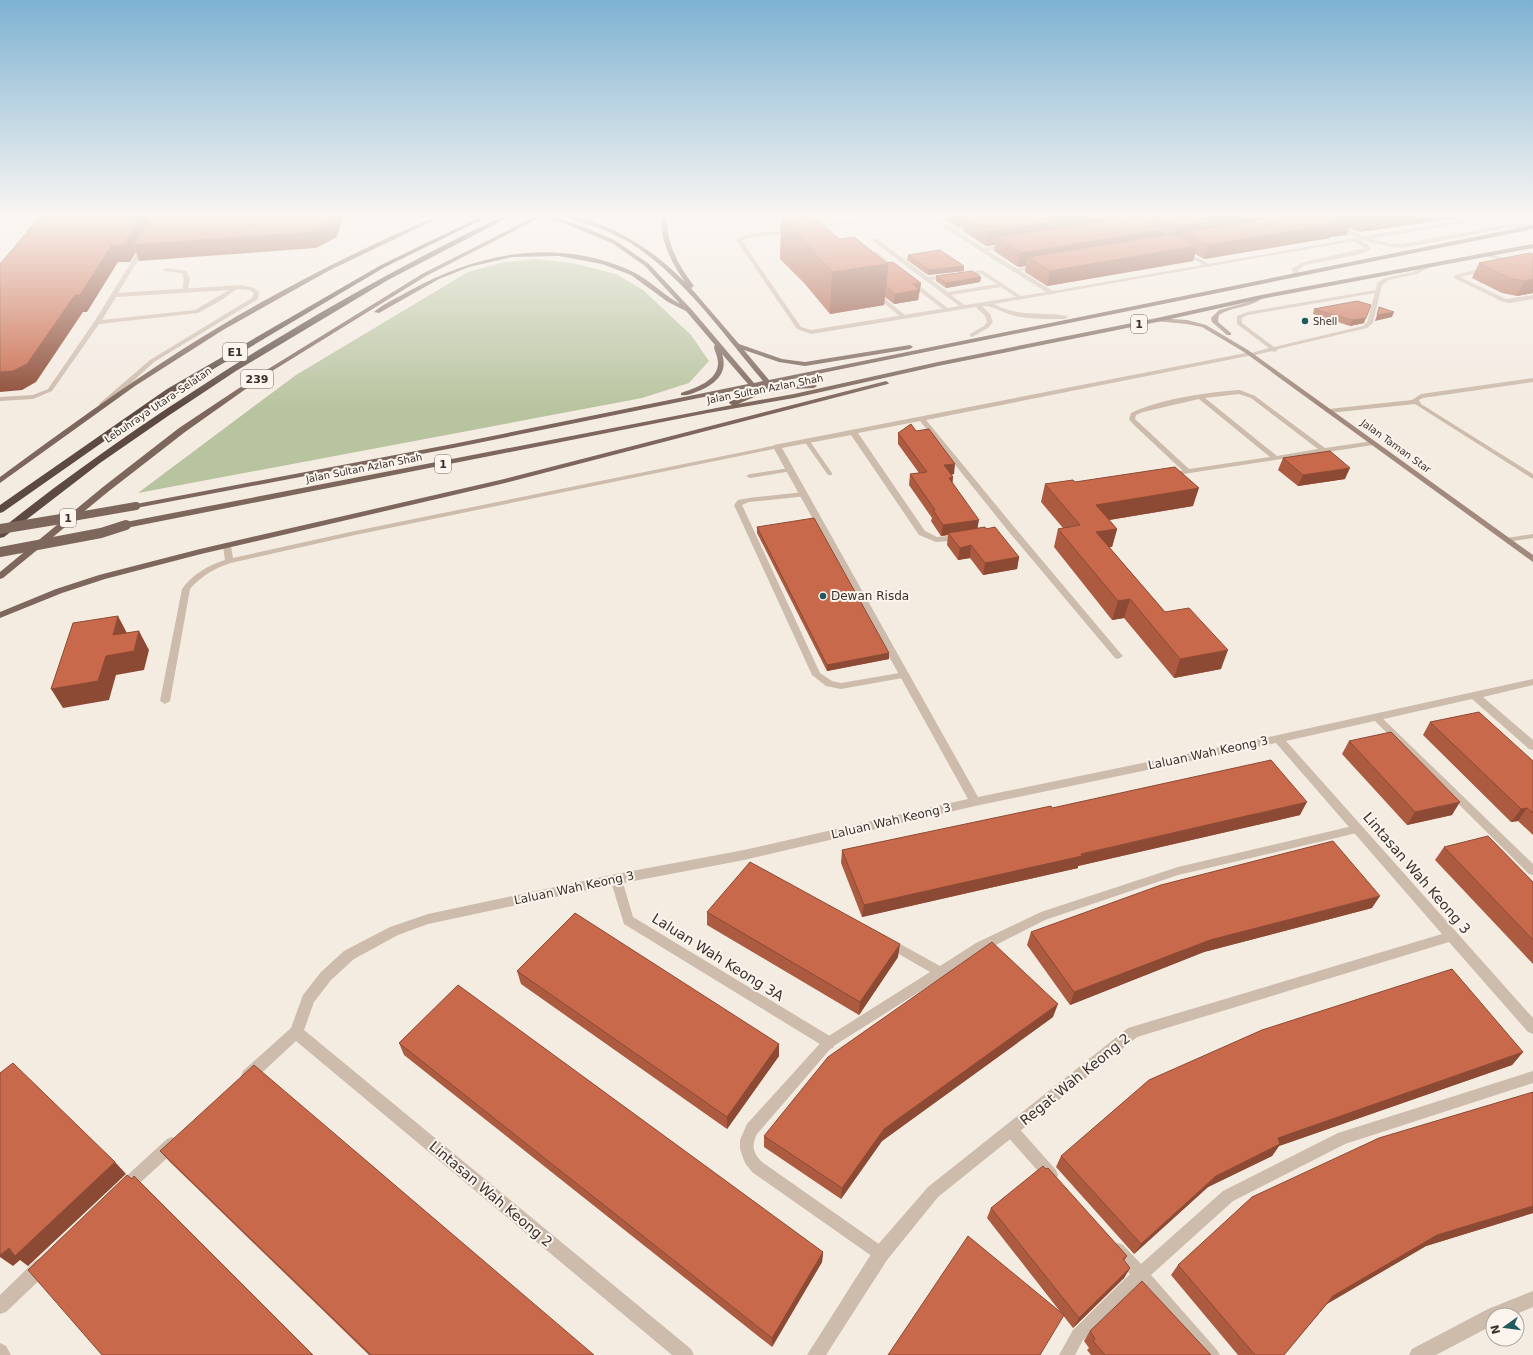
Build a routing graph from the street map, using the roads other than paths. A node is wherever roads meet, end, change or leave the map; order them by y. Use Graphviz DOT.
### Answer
graph roads {
  1 [pos="122,280"];
  2 [pos="187,280"];
  3 [pos="308,280"];
  4 [pos="358,280"];
  5 [pos="381,280"];
  6 [pos="416,280"];
  7 [pos="435,280"];
  8 [pos="644,280"];
  9 [pos="661,280"];
  10 [pos="678,280"];
  11 [pos="688,280"];
  12 [pos="766,280"];
  13 [pos="909,280"];
  14 [pos="929,280"];
  15 [pos="995,280"];
  16 [pos="1031,280"];
  17 [pos="1127,280"];
  18 [pos="1271,280"];
  19 [pos="1350,280"];
  20 [pos="1387,280"];
  21 [pos="1461,280"];
  22 [pos="1002,285"];
  23 [pos="235,288"];
  24 [pos="185,290"];
  25 [pos="1378,291"];
  26 [pos="874,292"];
  27 [pos="1052,293"];
  28 [pos="947,294"];
  29 [pos="113,295"];
  30 [pos="1261,297"];
  31 [pos="1533,297"];
  32 [pos="1021,298"];
  33 [pos="1184,298"];
  34 [pos="988,303"];
  35 [pos="977,305"];
  36 [pos="706,307"];
  37 [pos="964,307"];
  38 [pos="947,310"];
  39 [pos="690,311"];
  40 [pos="904,317"];
  41 [pos="1065,317"];
  42 [pos="1157,320"];
  43 [pos="97,322"];
  44 [pos="972,335"];
  45 [pos="715,342"];
  46 [pos="734,345"];
  47 [pos="1275,350"];
  48 [pos="1249,352"];
  49 [pos="938,364"];
  50 [pos="262,376"];
  51 [pos="791,378"];
  52 [pos="1533,380"];
  53 [pos="752,385"];
  54 [pos="765,385"];
  55 [pos="799,387"];
  56 [pos="1201,398"];
  57 [pos="0,399"];
  58 [pos="1415,402"];
  59 [pos="643,407"];
  60 [pos="99,408"];
  61 [pos="708,411"];
  62 [pos="1329,411"];
  63 [pos="921,418"];
  64 [pos="853,432"];
  65 [pos="807,441"];
  66 [pos="1374,443"];
  67 [pos="777,447"];
  68 [pos="1324,451"];
  69 [pos="1276,458"];
  70 [pos="790,470"];
  71 [pos="1188,472"];
  72 [pos="830,474"];
  73 [pos="1172,474"];
  74 [pos="750,476"];
  75 [pos="1533,477"];
  76 [pos="0,481"];
  77 [pos="804,494"];
  78 [pos="0,510"];
  79 [pos="126,525"];
  80 [pos="0,530"];
  81 [pos="0,535"];
  82 [pos="1533,536"];
  83 [pos="966,537"];
  84 [pos="1507,540"];
  85 [pos="0,545"];
  86 [pos="227,546"];
  87 [pos="0,552"];
  88 [pos="1533,559"];
  89 [pos="229,561"];
  90 [pos="0,576"];
  91 [pos="0,615"];
  92 [pos="1118,656"];
  93 [pos="905,675"];
  94 [pos="1533,682"];
  95 [pos="1474,695"];
  96 [pos="165,701"];
  97 [pos="1376,717"];
  98 [pos="1278,739"];
  99 [pos="1533,746"];
  100 [pos="975,802"];
  101 [pos="1357,829"];
  102 [pos="744,854"];
  103 [pos="749,866"];
  104 [pos="1533,871"];
  105 [pos="616,879"];
  106 [pos="1452,936"];
  107 [pos="879,938"];
  108 [pos="941,972"];
  109 [pos="1533,1028"];
  110 [pos="296,1032"];
  111 [pos="828,1043"];
  112 [pos="1533,1077"];
  113 [pos="238,1085"];
  114 [pos="1011,1130"];
  115 [pos="185,1132"];
  116 [pos="1063,1188"];
  117 [pos="115,1196"];
  118 [pos="1109,1240"];
  119 [pos="881,1254"];
  120 [pos="52,1256"];
  121 [pos="1140,1275"];
  122 [pos="1533,1299"];
  123 [pos="0,1306"];
  124 [pos="1514,1307"];
  125 [pos="1485,1320"];
  126 [pos="0,1352"];
  127 [pos="2,1355"];
  128 [pos="685,1355"];
  129 [pos="816,1355"];
  130 [pos="1067,1355"];
  131 [pos="1212,1355"];
  132 [pos="1418,1355"];
  1 -- 29 [label="street"];
  2 -- 24 [label="lane"];
  3 -- 60 [label="main road"];
  4 -- 78 [label="highway, Lebuhraya Utara–Selatan / E1"];
  5 -- 81 [label="highway, Lebuhraya Utara–Selatan / E1"];
  6 -- 50 [label="main road, 239"];
  7 -- 50 [label="main road"];
  8 -- 39 [label="main road"];
  9 -- 39 [label="main road"];
  10 -- 36 [label="main road"];
  11 -- 36 [label="main road"];
  12 -- 40 [label="street"];
  13 -- 38 [label="lane"];
  14 -- 28 [label="lane"];
  15 -- 22 [label="lane"];
  16 -- 27 [label="street"];
  17 -- 27 [label="street"];
  18 -- 33 [label="main road, Jalan Sultan Azlan Shah / 1"];
  19 -- 30 [label="main road, Jalan Sultan Azlan Shah / 1"];
  20 -- 25 [label="lane"];
  21 -- 31 [label="lane"];
  22 -- 28 [label="lane"];
  22 -- 32 [label="lane"];
  23 -- 24 [label="street"];
  23 -- 43 [label="street"];
  23 -- 60 [label="street"];
  24 -- 29 [label="street"];
  25 -- 47 [label="lane"];
  25 -- 47 [label="lane"];
  26 -- 40 [label="lane"];
  27 -- 32 [label="street"];
  28 -- 37 [label="lane"];
  29 -- 43 [label="street"];
  30 -- 42 [label="main road, Jalan Sultan Azlan Shah / 1"];
  30 -- 48 [label="street, Jalan Taman Star"];
  30 -- 55 [label="main road"];
  32 -- 34 [label="street"];
  33 -- 41 [label="main road"];
  33 -- 51 [label="main road, Jalan Sultan Azlan Shah / 1"];
  34 -- 35 [label="street"];
  34 -- 41 [label="street"];
  35 -- 37 [label="street"];
  35 -- 44 [label="street"];
  36 -- 46 [label="main road"];
  37 -- 38 [label="street"];
  38 -- 40 [label="street"];
  39 -- 45 [label="main road"];
  41 -- 44 [label="main road"];
  42 -- 48 [label="street, Jalan Taman Star"];
  42 -- 49 [label="main road, Jalan Sultan Azlan Shah / 1"];
  43 -- 57 [label="street"];
  44 -- 46 [label="main road"];
  45 -- 53 [label="main road"];
  45 -- 59 [label="main road"];
  46 -- 54 [label="main road"];
  47 -- 48 [label="lane"];
  48 -- 62 [label="street, Jalan Taman Star"];
  48 -- 63 [label="street"];
  49 -- 61 [label="main road, Jalan Sultan Azlan Shah / 1"];
  49 -- 86 [label="main road"];
  50 -- 90 [label="main road, 239"];
  51 -- 54 [label="main road, Jalan Sultan Azlan Shah / 1"];
  51 -- 55 [label="main road"];
  52 -- 58 [label="lane"];
  53 -- 54 [label="main road"];
  53 -- 59 [label="main road, Jalan Sultan Azlan Shah / 1"];
  54 -- 55 [label="main road"];
  54 -- 61 [label="main road"];
  56 -- 68 [label="lane"];
  56 -- 69 [label="lane"];
  56 -- 71 [label="lane"];
  58 -- 62 [label="lane"];
  58 -- 75 [label="lane"];
  59 -- 80 [label="main road, Jalan Sultan Azlan Shah / 1, bridge"];
  60 -- 76 [label="main road"];
  61 -- 79 [label="main road, Jalan Sultan Azlan Shah / 1"];
  62 -- 66 [label="street, Jalan Taman Star"];
  63 -- 64 [label="street"];
  63 -- 92 [label="street"];
  64 -- 65 [label="street"];
  64 -- 83 [label="street"];
  65 -- 67 [label="street"];
  65 -- 72 [label="lane"];
  66 -- 68 [label="lane"];
  66 -- 84 [label="street, Jalan Taman Star"];
  67 -- 70 [label="street"];
  67 -- 89 [label="lane"];
  68 -- 69 [label="lane"];
  69 -- 71 [label="lane"];
  70 -- 74 [label="lane"];
  70 -- 77 [label="street"];
  71 -- 73 [label="lane"];
  77 -- 93 [label="street"];
  77 -- 93 [label="lane"];
  79 -- 85 [label="main road, bridge"];
  79 -- 87 [label="main road, Jalan Sultan Azlan Shah / 1, bridge"];
  82 -- 84 [label="lane"];
  84 -- 88 [label="street, Jalan Taman Star"];
  86 -- 89 [label="lane"];
  86 -- 91 [label="main road"];
  89 -- 96 [label="lane"];
  93 -- 100 [label="street"];
  94 -- 95 [label="street, Laluan Wah Keong 3"];
  95 -- 97 [label="street, Laluan Wah Keong 3"];
  95 -- 99 [label="street"];
  97 -- 98 [label="street, Laluan Wah Keong 3"];
  97 -- 104 [label="lane"];
  98 -- 100 [label="street, Laluan Wah Keong 3"];
  98 -- 101 [label="street, Lintasan Wah Keong 3"];
  100 -- 102 [label="street, Laluan Wah Keong 3"];
  101 -- 106 [label="street, Lintasan Wah Keong 3"];
  101 -- 108 [label="lane"];
  102 -- 103 [label="lane"];
  102 -- 105 [label="street, Laluan Wah Keong 3"];
  105 -- 110 [label="street, Laluan Wah Keong 3"];
  105 -- 111 [label="street, Laluan Wah Keong 3A"];
  106 -- 109 [label="street, Lintasan Wah Keong 3"];
  106 -- 114 [label="street, Regat Wah Keong 2"];
  107 -- 108 [label="lane"];
  108 -- 111 [label="lane"];
  110 -- 113 [label="street"];
  110 -- 128 [label="street, Lintasan Wah Keong 2"];
  111 -- 119 [label="lane"];
  112 -- 121 [label="lane"];
  114 -- 116 [label="lane"];
  114 -- 119 [label="street, Regat Wah Keong 2"];
  115 -- 117 [label="street"];
  118 -- 121 [label="lane"];
  119 -- 129 [label="street, Regat Wah Keong 2"];
  120 -- 123 [label="street"];
  121 -- 130 [label="lane"];
  121 -- 131 [label="lane"];
  122 -- 124 [label="street"];
  125 -- 132 [label="street"];
  126 -- 127 [label="street"];
}
